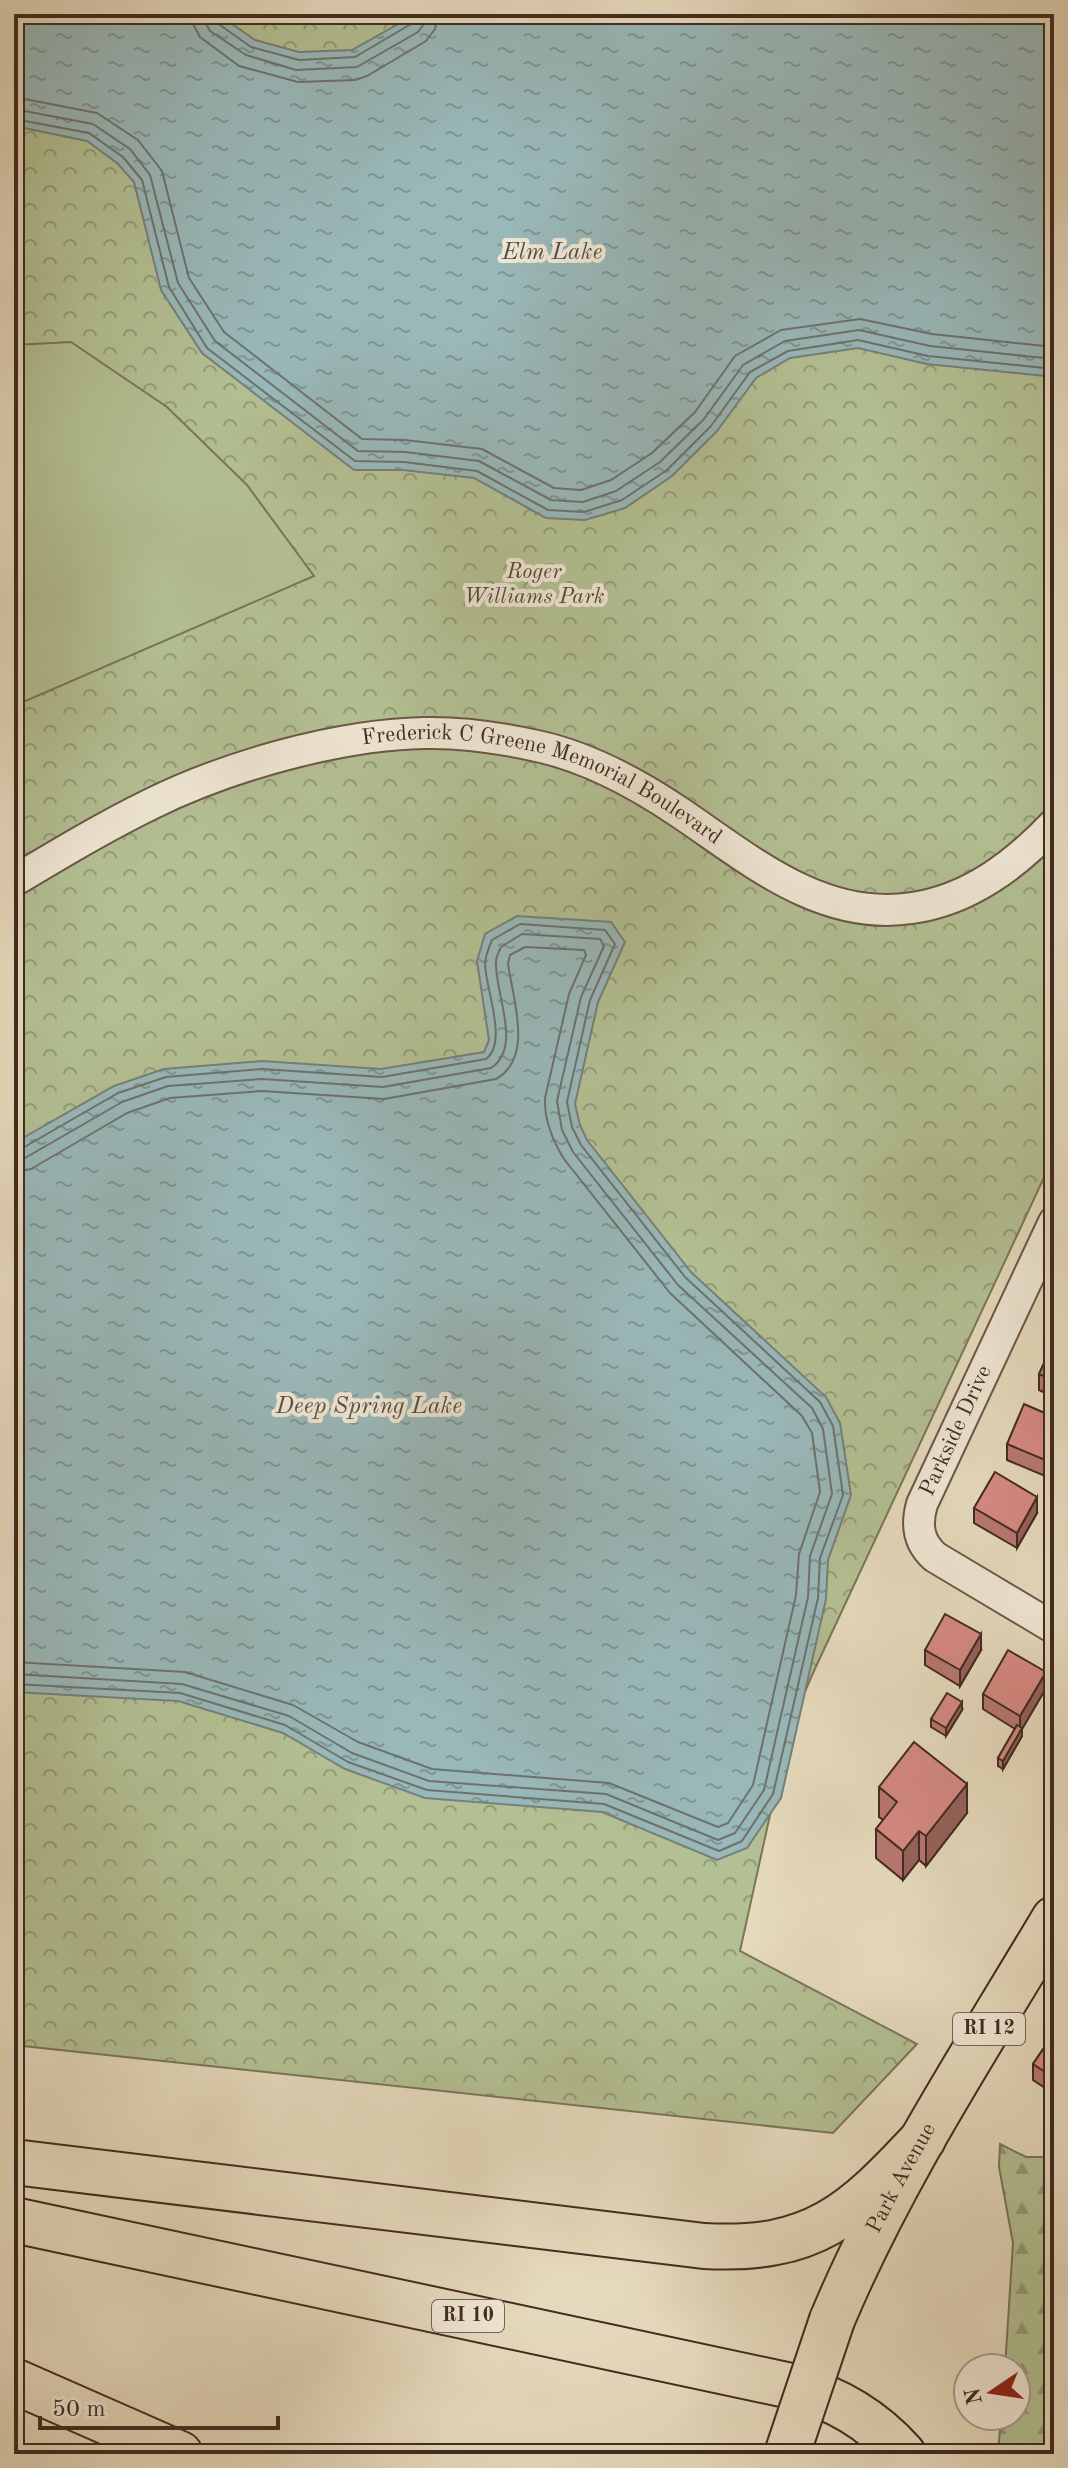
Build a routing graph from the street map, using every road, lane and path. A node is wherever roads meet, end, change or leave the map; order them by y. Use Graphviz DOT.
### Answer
graph roads {
  1 [pos="1054,824"];
  2 [pos="14,881"];
  3 [pos="1054,1222"];
  4 [pos="1054,1628"];
  5 [pos="1054,1919"];
  6 [pos="923,2139"];
  7 [pos="14,2162"];
  8 [pos="14,2220"];
  9 [pos="14,2381"];
  10 [pos="180,2454"];
  11 [pos="787,2454"];
  12 [pos="903,2454"];
  1 -- 2 [label="street, Frederick C Greene Memorial Boulevard"];
  3 -- 4 [label="street, Parkside Drive"];
  5 -- 6 [label="main road, Park Avenue / RI 12"];
  6 -- 7 [label="main road"];
  6 -- 11 [label="main road, Park Avenue / RI 12, bridge"];
  8 -- 12 [label="main road, RI 10"];
  9 -- 10 [label="main road"];
}
